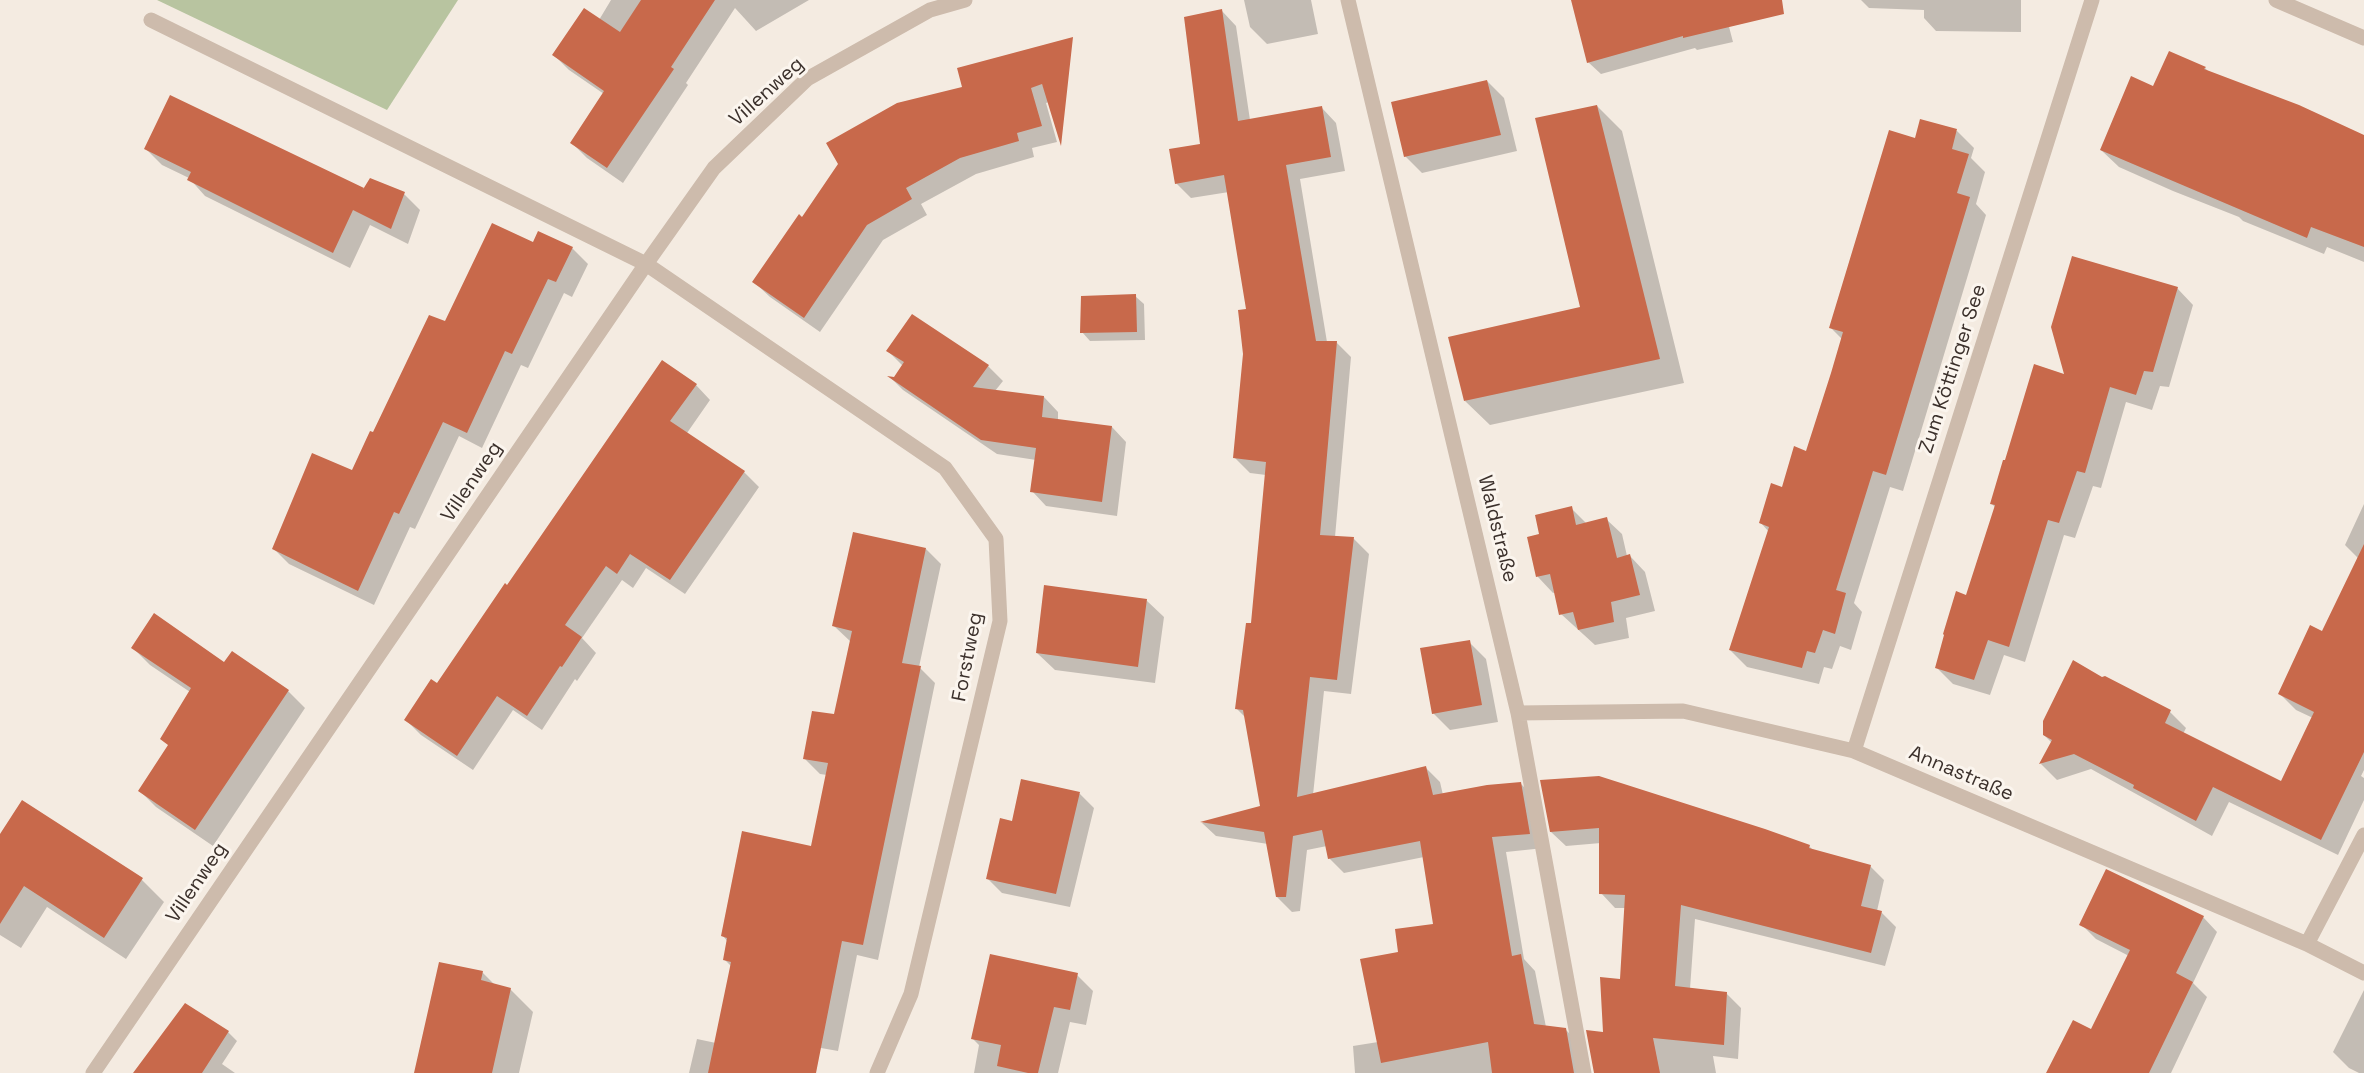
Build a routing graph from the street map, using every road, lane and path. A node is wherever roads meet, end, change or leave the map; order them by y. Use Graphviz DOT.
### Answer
graph roads {
  1 [pos="965,0"];
  2 [pos="1348,0"];
  3 [pos="2092,0"];
  4 [pos="2276,0"];
  5 [pos="151,20"];
  6 [pos="2364,38"];
  7 [pos="646,264"];
  8 [pos="1518,713"];
  9 [pos="1854,751"];
  10 [pos="2364,835"];
  11 [pos="2307,944"];
  12 [pos="2364,973"];
  13 [pos="93,1073"];
  14 [pos="877,1073"];
  15 [pos="1584,1073"];
  1 -- 7 [label="street, Villenweg"];
  2 -- 8 [label="street, Waldstraße"];
  3 -- 9 [label="street, Zum Köttinger See"];
  4 -- 6 [label="street"];
  5 -- 7 [label="street, Forstweg"];
  7 -- 13 [label="street, Villenweg"];
  7 -- 14 [label="street, Forstweg"];
  8 -- 9 [label="street, Annastraße"];
  8 -- 15 [label="street, Waldstraße"];
  9 -- 11 [label="street, Annastraße"];
  10 -- 11 [label="street"];
  11 -- 12 [label="street, Annastraße"];
}
